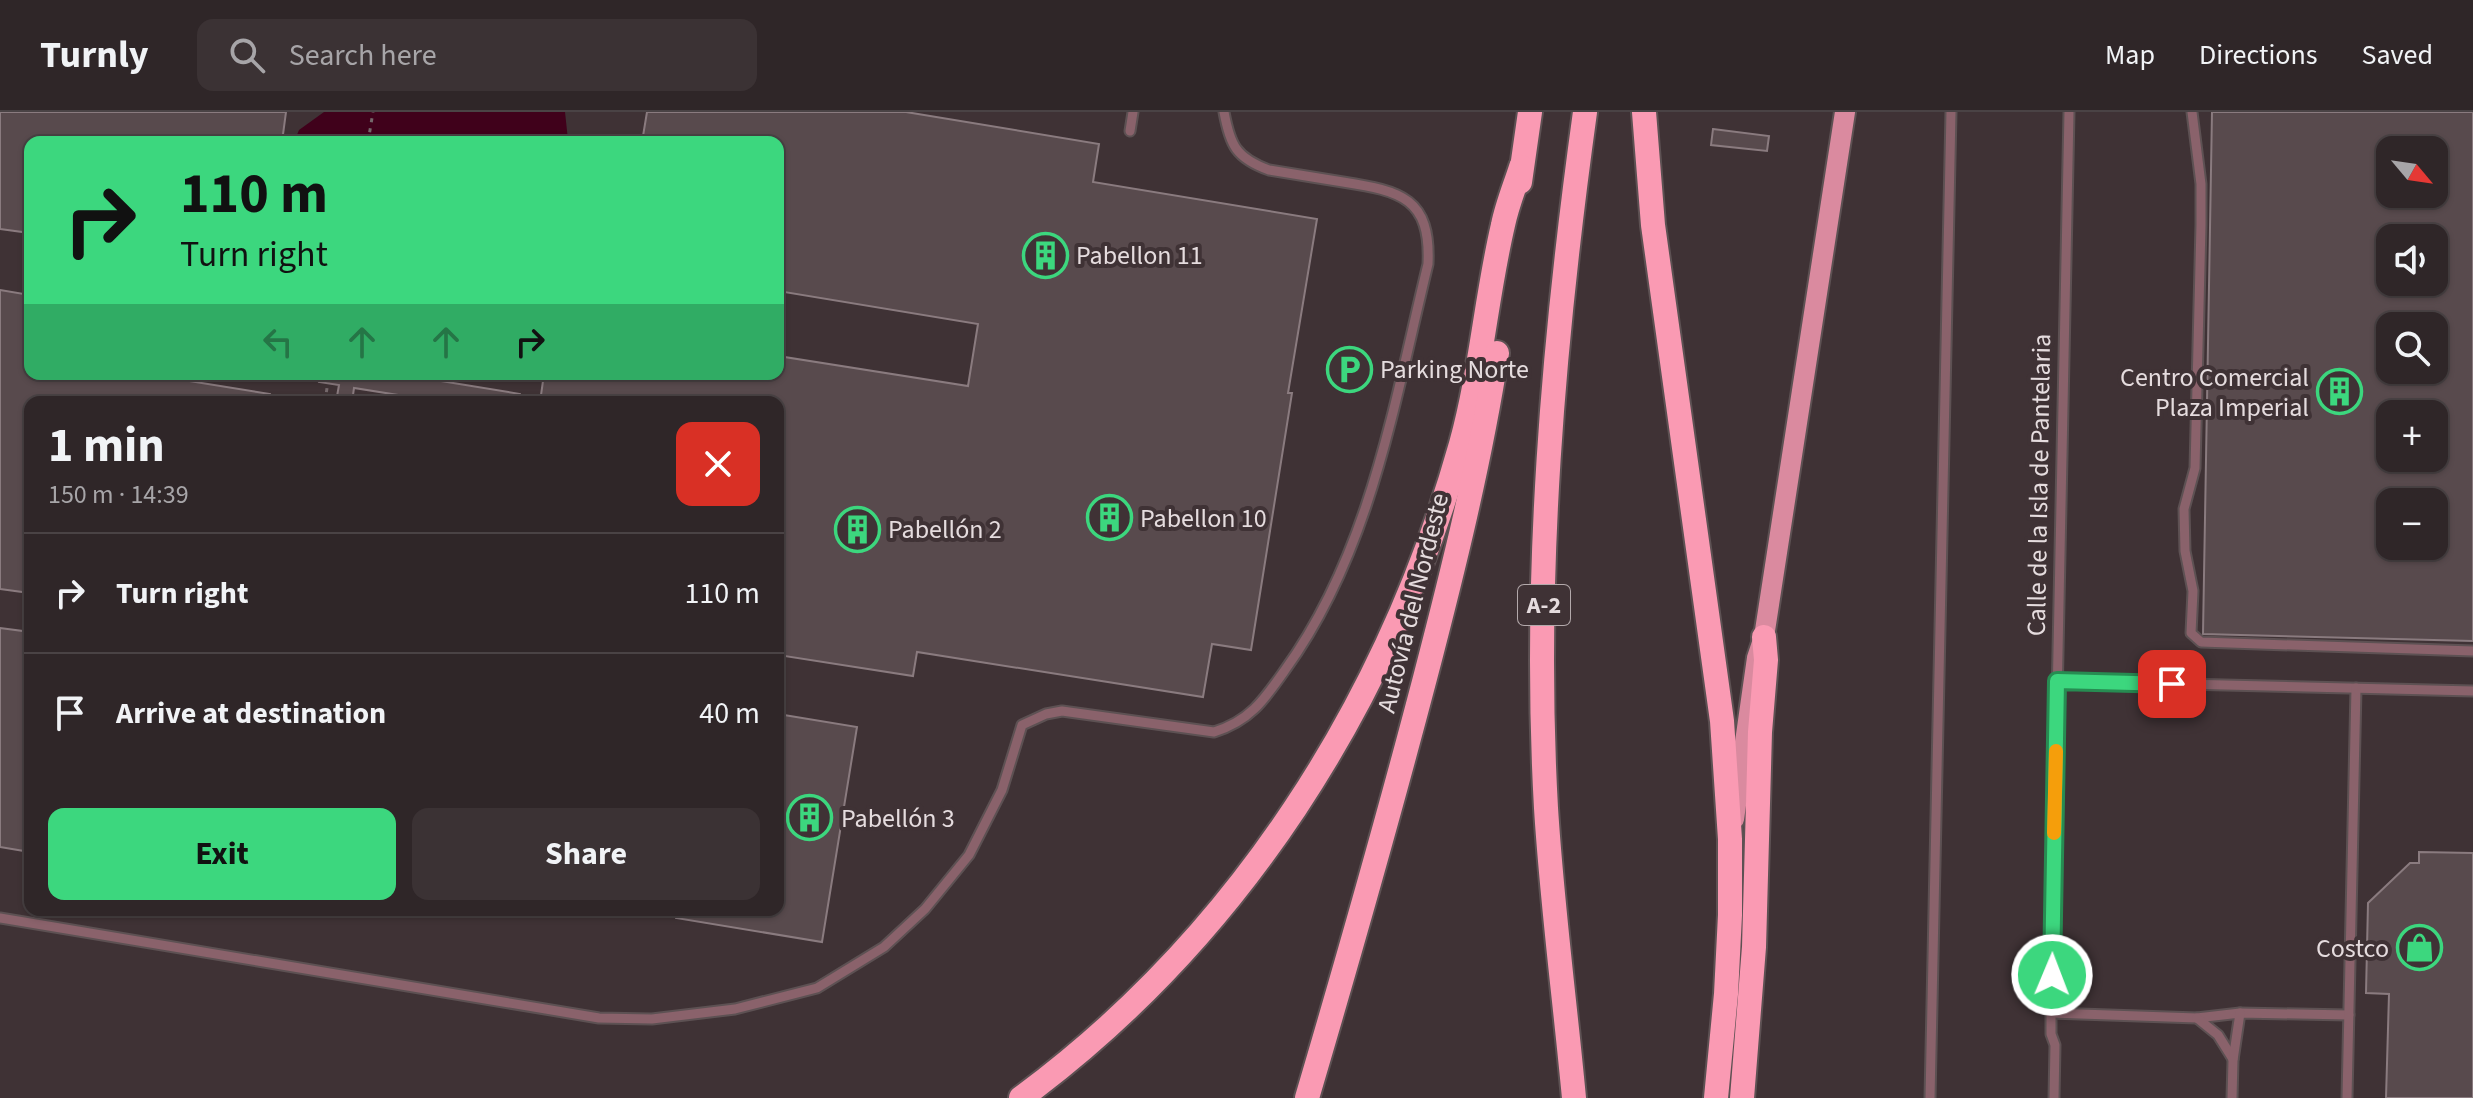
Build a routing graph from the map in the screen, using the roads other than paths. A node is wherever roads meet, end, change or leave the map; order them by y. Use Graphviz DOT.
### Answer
graph roads {
  1 [pos="1131,112"];
  2 [pos="1224,112"];
  3 [pos="1530,112"];
  4 [pos="1585,112"];
  5 [pos="1644,112"];
  6 [pos="1845,112"];
  7 [pos="1951,112"];
  8 [pos="2069,112"];
  9 [pos="2192,112"];
  10 [pos="1130,127"];
  11 [pos="1521,167"];
  12 [pos="1764,637"];
  13 [pos="2473,651"];
  14 [pos="2057,681"];
  15 [pos="2356,688"];
  16 [pos="2473,691"];
  17 [pos="1730,839"];
  18 [pos="0,918"];
  19 [pos="2051,1013"];
  20 [pos="2240,1013"];
  21 [pos="2349,1015"];
  22 [pos="2197,1018"];
  23 [pos="2233,1060"];
  24 [pos="1021,1098"];
  25 [pos="1307,1098"];
  26 [pos="1574,1098"];
  27 [pos="1716,1098"];
  28 [pos="1742,1098"];
  29 [pos="1930,1098"];
  30 [pos="2054,1098"];
  31 [pos="2232,1098"];
  32 [pos="2347,1098"];
  1 -- 10 [label="lane"];
  2 -- 18 [label="lane"];
  3 -- 11 [label="highway, Autovía del Nordeste"];
  4 -- 26 [label="highway, A-2"];
  5 -- 17 [label="highway"];
  6 -- 12 [label="main road"];
  7 -- 29 [label="lane"];
  8 -- 14 [label="lane, Calle de la Isla de Pantelaria"];
  9 -- 13 [label="lane"];
  11 -- 24 [label="highway"];
  11 -- 25 [label="highway, Autovía del Nordeste"];
  12 -- 17 [label="main road"];
  12 -- 28 [label="highway"];
  14 -- 15 [label="lane"];
  14 -- 19 [label="lane, Calle de la Isla de Pantelaria"];
  15 -- 16 [label="lane"];
  15 -- 21 [label="lane"];
  17 -- 27 [label="highway"];
  19 -- 22 [label="lane"];
  19 -- 30 [label="lane, Calle de la Isla de Pantelaria"];
  20 -- 21 [label="lane"];
  20 -- 22 [label="lane"];
  20 -- 23 [label="lane"];
  21 -- 32 [label="lane"];
  22 -- 23 [label="lane"];
  23 -- 31 [label="lane"];
}
